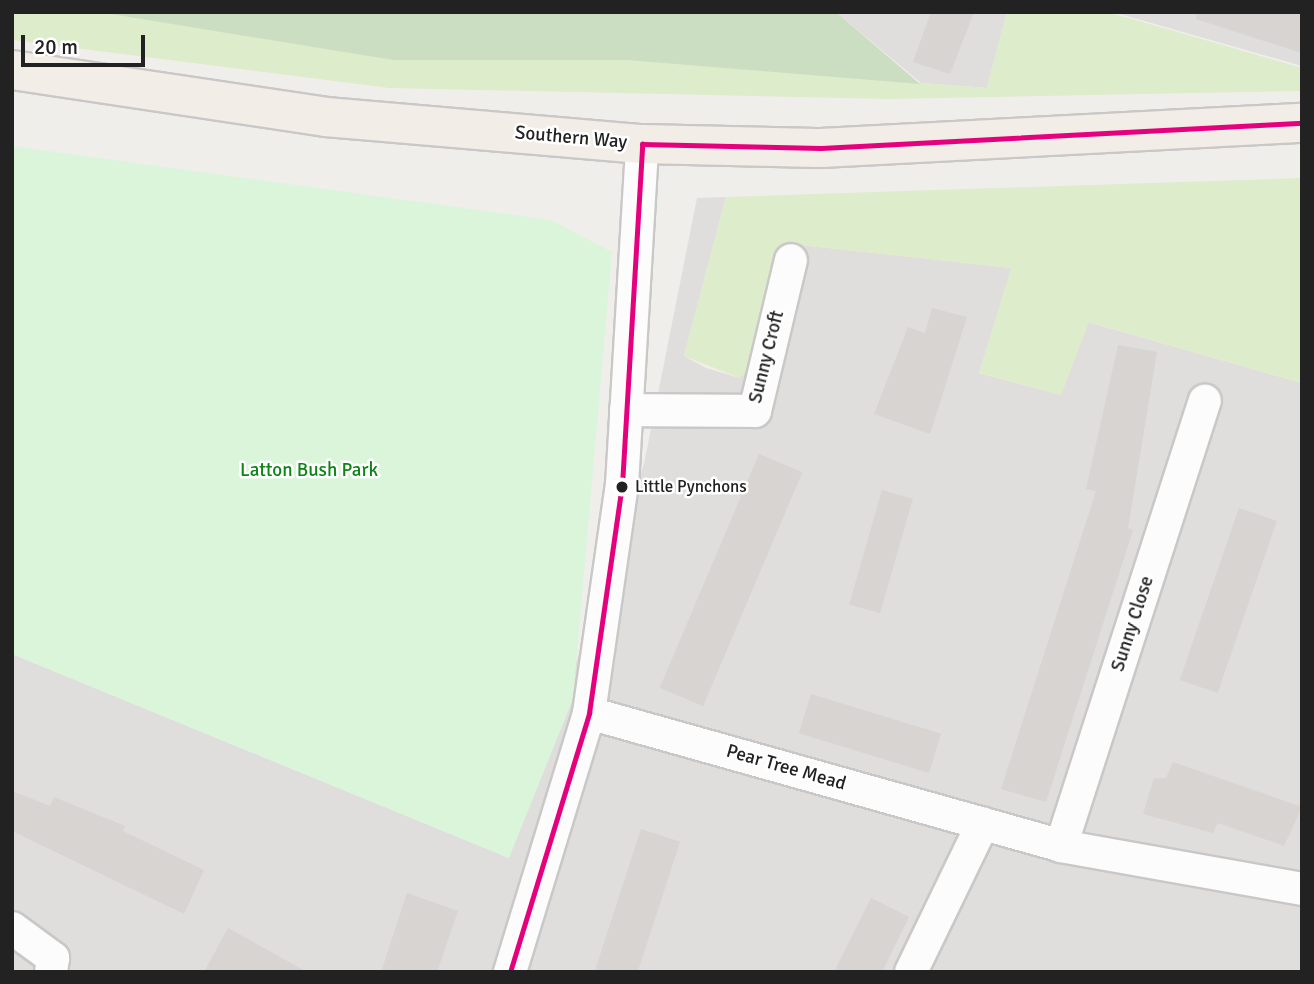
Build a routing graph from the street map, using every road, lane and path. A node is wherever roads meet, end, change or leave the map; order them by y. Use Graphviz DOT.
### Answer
graph roads {
  1 [pos="12,70"];
  2 [pos="1302,122"];
  3 [pos="642,144"];
  4 [pos="791,260"];
  5 [pos="1205,401"];
  6 [pos="626,410"];
  7 [pos="589,713"];
  8 [pos="983,824"];
  9 [pos="1061,846"];
  10 [pos="1302,889"];
  11 [pos="12,928"];
  12 [pos="51,972"];
  13 [pos="510,972"];
  14 [pos="911,972"];
  1 -- 3 [label="main road, Southern Way"];
  2 -- 3 [label="main road, Southern Way"];
  3 -- 6 [label="street"];
  4 -- 6 [label="street, Sunny Croft"];
  5 -- 9 [label="street, Sunny Close"];
  6 -- 7 [label="street"];
  7 -- 8 [label="street, Pear Tree Mead"];
  7 -- 13 [label="street"];
  8 -- 9 [label="street, Pear Tree Mead"];
  8 -- 14 [label="street"];
  9 -- 10 [label="street, Pear Tree Mead"];
  11 -- 12 [label="street"];
}
